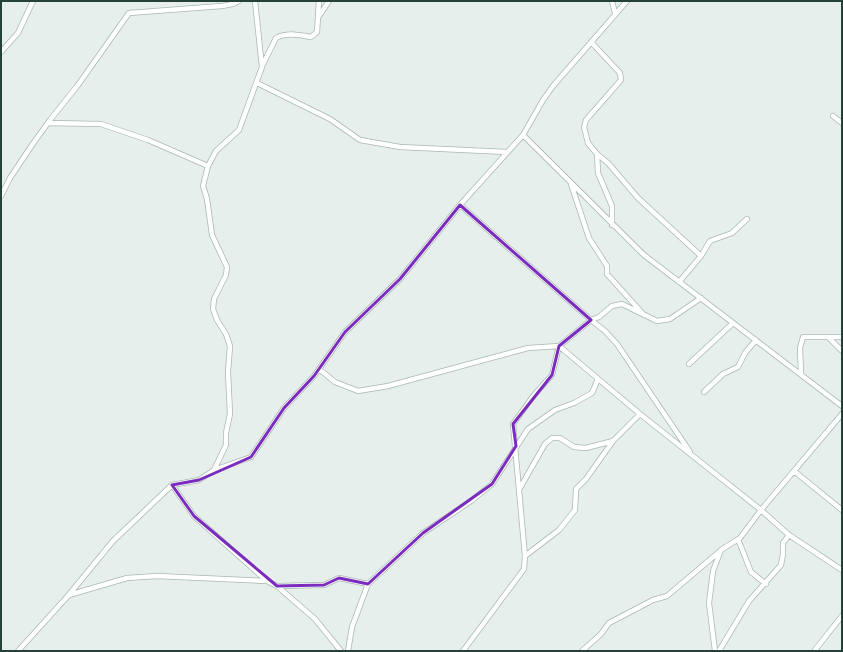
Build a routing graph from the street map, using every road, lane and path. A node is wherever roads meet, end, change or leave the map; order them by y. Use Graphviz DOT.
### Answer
graph roads {
  1 [pos="34,1"];
  2 [pos="239,1"];
  3 [pos="255,1"];
  4 [pos="319,1"];
  5 [pos="329,1"];
  6 [pos="612,1"];
  7 [pos="626,1"];
  8 [pos="615,13"];
  9 [pos="318,17"];
  10 [pos="591,42"];
  11 [pos="2,51"];
  12 [pos="262,67"];
  13 [pos="257,83"];
  14 [pos="833,116"];
  15 [pos="48,123"];
  16 [pos="842,123"];
  17 [pos="523,134"];
  18 [pos="507,152"];
  19 [pos="597,154"];
  20 [pos="208,166"];
  21 [pos="571,182"];
  22 [pos="1,196"];
  23 [pos="460,205"];
  24 [pos="747,219"];
  25 [pos="612,225"];
  26 [pos="701,256"];
  27 [pos="679,282"];
  28 [pos="700,298"];
  29 [pos="644,315"];
  30 [pos="591,320"];
  31 [pos="733,323"];
  32 [pos="842,337"];
  33 [pos="829,338"];
  34 [pos="756,340"];
  35 [pos="559,346"];
  36 [pos="842,351"];
  37 [pos="689,364"];
  38 [pos="319,369"];
  39 [pos="801,374"];
  40 [pos="598,380"];
  41 [pos="704,392"];
  42 [pos="842,406"];
  43 [pos="640,414"];
  44 [pos="842,414"];
  45 [pos="613,441"];
  46 [pos="516,446"];
  47 [pos="694,457"];
  48 [pos="214,470"];
  49 [pos="794,471"];
  50 [pos="172,485"];
  51 [pos="520,488"];
  52 [pos="762,510"];
  53 [pos="842,510"];
  54 [pos="789,535"];
  55 [pos="738,540"];
  56 [pos="721,550"];
  57 [pos="525,556"];
  58 [pos="842,570"];
  59 [pos="267,581"];
  60 [pos="368,584"];
  61 [pos="766,584"];
  62 [pos="277,586"];
  63 [pos="69,595"];
  64 [pos="842,616"];
  65 [pos="18,651"];
  66 [pos="341,651"];
  67 [pos="348,651"];
  68 [pos="463,651"];
  69 [pos="582,651"];
  70 [pos="715,651"];
  71 [pos="719,651"];
  72 [pos="816,651"];
  1 -- 11 [label="street"];
  2 -- 15 [label="street"];
  3 -- 12 [label="street"];
  4 -- 9 [label="street"];
  5 -- 9 [label="street"];
  6 -- 8 [label="street"];
  7 -- 8 [label="street"];
  8 -- 10 [label="street"];
  9 -- 12 [label="street"];
  10 -- 17 [label="street"];
  10 -- 19 [label="street"];
  12 -- 13 [label="street"];
  13 -- 18 [label="street"];
  13 -- 20 [label="street"];
  14 -- 16 [label="street"];
  15 -- 20 [label="street"];
  15 -- 22 [label="street"];
  17 -- 18 [label="street"];
  17 -- 21 [label="street"];
  18 -- 23 [label="street"];
  19 -- 25 [label="street"];
  19 -- 26 [label="street"];
  20 -- 48 [label="street"];
  21 -- 25 [label="street"];
  21 -- 29 [label="street"];
  23 -- 30 [label="street"];
  23 -- 38 [label="street"];
  24 -- 26 [label="street"];
  25 -- 27 [label="street"];
  26 -- 27 [label="street"];
  27 -- 28 [label="street"];
  28 -- 29 [label="street"];
  28 -- 31 [label="street"];
  29 -- 30 [label="street"];
  30 -- 35 [label="street"];
  30 -- 47 [label="street"];
  31 -- 34 [label="street"];
  31 -- 37 [label="street"];
  32 -- 33 [label="street"];
  33 -- 36 [label="street"];
  33 -- 39 [label="street"];
  34 -- 39 [label="street"];
  34 -- 41 [label="street"];
  35 -- 38 [label="street"];
  35 -- 40 [label="street"];
  35 -- 46 [label="street"];
  38 -- 48 [label="street"];
  39 -- 42 [label="street"];
  40 -- 43 [label="street"];
  40 -- 46 [label="street"];
  43 -- 45 [label="street"];
  43 -- 47 [label="street"];
  44 -- 49 [label="street"];
  45 -- 51 [label="street"];
  45 -- 57 [label="street"];
  46 -- 51 [label="street"];
  46 -- 60 [label="street"];
  47 -- 52 [label="street"];
  48 -- 50 [label="street"];
  49 -- 52 [label="street"];
  49 -- 53 [label="street"];
  50 -- 59 [label="street"];
  50 -- 63 [label="street"];
  51 -- 57 [label="street"];
  52 -- 54 [label="street"];
  52 -- 55 [label="street"];
  54 -- 58 [label="street"];
  54 -- 61 [label="street"];
  55 -- 56 [label="street"];
  55 -- 61 [label="street"];
  56 -- 69 [label="street"];
  56 -- 70 [label="street"];
  57 -- 68 [label="street"];
  59 -- 62 [label="street"];
  59 -- 63 [label="street"];
  60 -- 62 [label="street"];
  60 -- 67 [label="street"];
  61 -- 71 [label="street"];
  62 -- 66 [label="street"];
  63 -- 65 [label="street"];
  64 -- 72 [label="street"];
}
